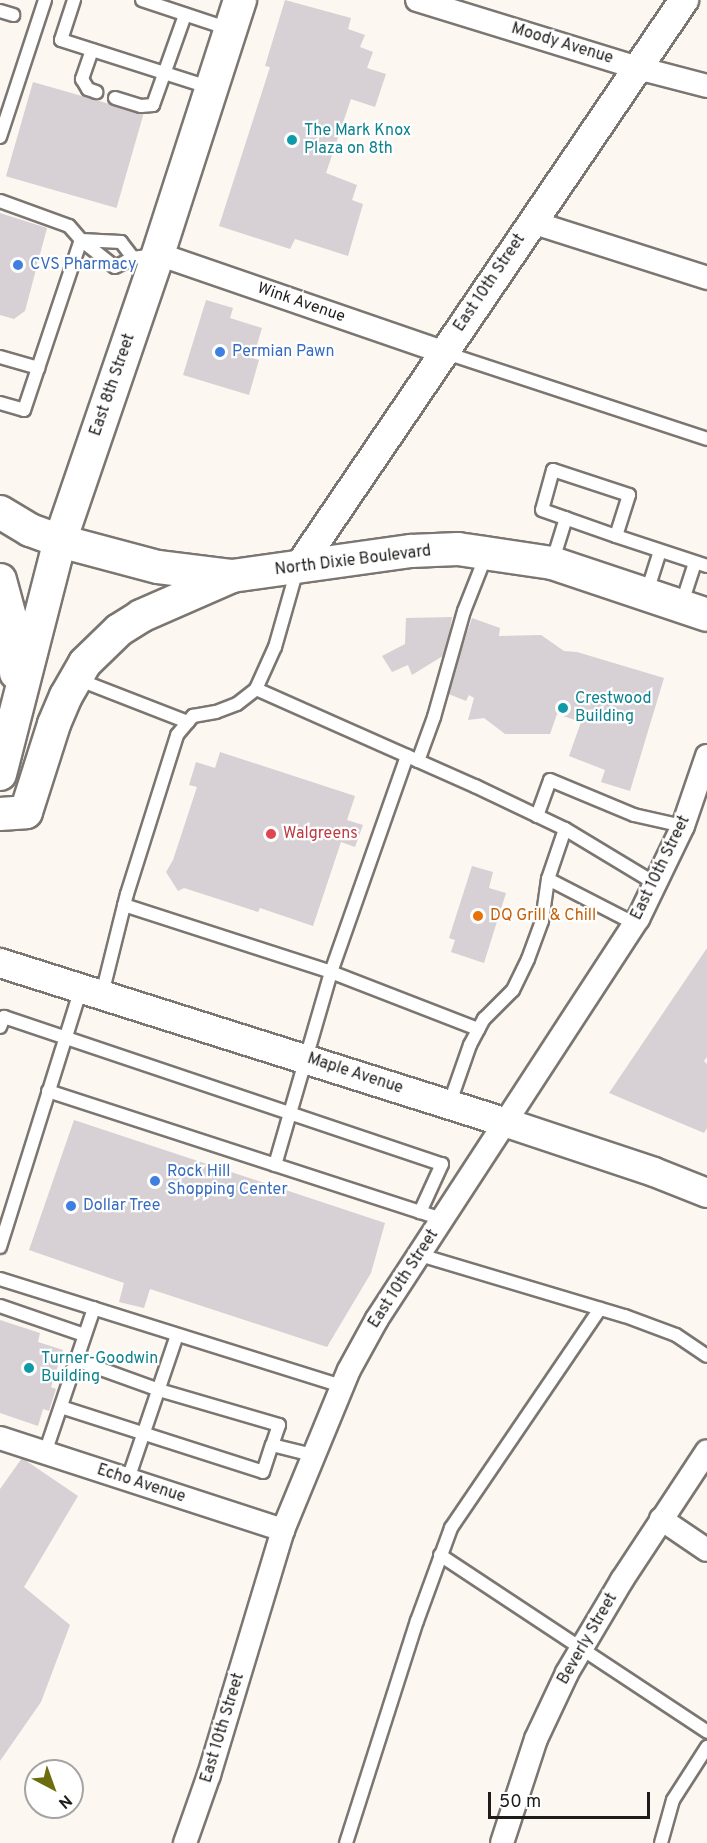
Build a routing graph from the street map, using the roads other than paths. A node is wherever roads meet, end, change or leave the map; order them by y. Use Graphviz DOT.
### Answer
graph roads {
  1 [pos="45,0"];
  2 [pos="74,0"];
  3 [pos="142,0"];
  4 [pos="240,0"];
  5 [pos="417,0"];
  6 [pos="684,0"];
  7 [pos="0,11"];
  8 [pos="13,15"];
  9 [pos="186,15"];
  10 [pos="230,30"];
  11 [pos="92,50"];
  12 [pos="638,68"];
  13 [pos="166,74"];
  14 [pos="707,86"];
  15 [pos="212,89"];
  16 [pos="96,92"];
  17 [pos="115,98"];
  18 [pos="0,137"];
  19 [pos="0,201"];
  20 [pos="532,222"];
  21 [pos="81,240"];
  22 [pos="145,256"];
  23 [pos="707,278"];
  24 [pos="443,352"];
  25 [pos="0,357"];
  26 [pos="38,368"];
  27 [pos="0,403"];
  28 [pos="707,439"];
  29 [pos="0,512"];
  30 [pos="566,518"];
  31 [pos="616,536"];
  32 [pos="60,541"];
  33 [pos="660,551"];
  34 [pos="487,552"];
  35 [pos="552,563"];
  36 [pos="701,565"];
  37 [pos="298,568"];
  38 [pos="232,576"];
  39 [pos="0,580"];
  40 [pos="646,595"];
  41 [pos="694,611"];
  42 [pos="76,678"];
  43 [pos="256,689"];
  44 [pos="16,711"];
  45 [pos="188,722"];
  46 [pos="707,756"];
  47 [pos="412,758"];
  48 [pos="0,774"];
  49 [pos="0,814"];
  50 [pos="537,816"];
  51 [pos="683,826"];
  52 [pos="565,829"];
  53 [pos="548,879"];
  54 [pos="656,884"];
  55 [pos="124,905"];
  56 [pos="634,924"];
  57 [pos="0,963"];
  58 [pos="331,972"];
  59 [pos="92,991"];
  60 [pos="2,1022"];
  61 [pos="478,1029"];
  62 [pos="67,1037"];
  63 [pos="304,1058"];
  64 [pos="48,1091"];
  65 [pos="449,1105"];
  66 [pos="290,1112"];
  67 [pos="504,1122"];
  68 [pos="275,1165"];
  69 [pos="707,1193"];
  70 [pos="420,1212"];
  71 [pos="442,1219"];
  72 [pos="0,1247"];
  73 [pos="420,1255"];
  74 [pos="0,1279"];
  75 [pos="0,1306"];
  76 [pos="94,1308"];
  77 [pos="600,1309"];
  78 [pos="84,1335"];
  79 [pos="177,1335"];
  80 [pos="707,1356"];
  81 [pos="76,1360"];
  82 [pos="342,1386"];
  83 [pos="159,1390"];
  84 [pos="61,1407"];
  85 [pos="144,1433"];
  86 [pos="0,1438"];
  87 [pos="272,1445"];
  88 [pos="707,1451"];
  89 [pos="45,1453"];
  90 [pos="312,1455"];
  91 [pos="128,1479"];
  92 [pos="661,1519"];
  93 [pos="283,1530"];
  94 [pos="707,1550"];
  95 [pos="440,1556"];
  96 [pos="581,1649"];
  97 [pos="707,1732"];
  98 [pos="707,1747"];
  99 [pos="185,1843"];
  100 [pos="346,1843"];
  101 [pos="502,1843"];
  102 [pos="661,1843"];
  1 -- 18 [label="lane"];
  2 -- 11 [label="lane"];
  3 -- 9 [label="lane"];
  4 -- 10 [label="main road, East 8th Street"];
  5 -- 12 [label="street, Moody Avenue"];
  6 -- 12 [label="street, East 10th Street"];
  7 -- 8 [label="lane"];
  9 -- 10 [label="lane"];
  9 -- 13 [label="lane"];
  10 -- 15 [label="main road, East 8th Street"];
  11 -- 13 [label="lane"];
  11 -- 16 [label="lane"];
  12 -- 14 [label="street, Moody Avenue"];
  12 -- 20 [label="street, East 10th Street"];
  13 -- 15 [label="lane"];
  13 -- 17 [label="lane"];
  15 -- 22 [label="main road, East 8th Street"];
  19 -- 21 [label="lane"];
  20 -- 23 [label="street"];
  20 -- 24 [label="street, East 10th Street"];
  21 -- 22 [label="lane"];
  21 -- 22 [label="lane"];
  21 -- 26 [label="lane"];
  22 -- 24 [label="street, Wink Avenue"];
  22 -- 32 [label="main road, East 8th Street"];
  24 -- 28 [label="lane"];
  24 -- 37 [label="street, East 10th Street"];
  25 -- 26 [label="lane"];
  26 -- 27 [label="lane"];
  29 -- 32 [label="main road, North Dixie Boulevard"];
  30 -- 31 [label="lane"];
  30 -- 31 [label="lane"];
  30 -- 35 [label="lane"];
  31 -- 33 [label="lane"];
  32 -- 38 [label="main road, North Dixie Boulevard"];
  32 -- 44 [label="main road, East 8th Street"];
  33 -- 36 [label="lane"];
  33 -- 40 [label="lane"];
  34 -- 35 [label="main road, North Dixie Boulevard"];
  34 -- 37 [label="main road, North Dixie Boulevard"];
  34 -- 47 [label="lane"];
  35 -- 40 [label="main road, North Dixie Boulevard"];
  36 -- 41 [label="lane"];
  37 -- 38 [label="main road, North Dixie Boulevard"];
  37 -- 43 [label="lane"];
  38 -- 42 [label="main road"];
  39 -- 44 [label="main road"];
  40 -- 41 [label="main road, North Dixie Boulevard"];
  42 -- 45 [label="lane"];
  42 -- 49 [label="main road"];
  43 -- 45 [label="lane"];
  43 -- 47 [label="lane"];
  44 -- 48 [label="main road, East 8th Street"];
  45 -- 55 [label="lane"];
  46 -- 51 [label="street, East 10th Street"];
  47 -- 50 [label="lane"];
  47 -- 58 [label="lane"];
  50 -- 51 [label="lane"];
  50 -- 52 [label="lane"];
  51 -- 54 [label="street, East 10th Street"];
  52 -- 53 [label="lane"];
  52 -- 54 [label="lane"];
  53 -- 56 [label="lane"];
  53 -- 61 [label="lane"];
  54 -- 56 [label="street, East 10th Street"];
  55 -- 58 [label="lane"];
  55 -- 59 [label="lane"];
  56 -- 67 [label="street, East 10th Street"];
  57 -- 59 [label="street, Maple Avenue"];
  58 -- 61 [label="lane"];
  58 -- 63 [label="lane"];
  59 -- 62 [label="lane"];
  59 -- 63 [label="street, Maple Avenue"];
  60 -- 62 [label="lane"];
  61 -- 65 [label="lane"];
  62 -- 64 [label="lane"];
  62 -- 66 [label="lane"];
  63 -- 65 [label="street, Maple Avenue"];
  63 -- 66 [label="lane"];
  64 -- 68 [label="lane"];
  64 -- 72 [label="lane"];
  65 -- 67 [label="street, Maple Avenue"];
  66 -- 68 [label="lane"];
  66 -- 70 [label="lane"];
  67 -- 69 [label="street, Maple Avenue"];
  67 -- 71 [label="street, East 10th Street"];
  68 -- 70 [label="lane"];
  70 -- 71 [label="lane"];
  71 -- 73 [label="street, East 10th Street"];
  73 -- 77 [label="lane"];
  73 -- 82 [label="street, East 10th Street"];
  74 -- 76 [label="lane"];
  75 -- 78 [label="lane"];
  76 -- 78 [label="lane"];
  76 -- 79 [label="lane"];
  77 -- 80 [label="lane"];
  77 -- 95 [label="lane"];
  78 -- 81 [label="lane"];
  79 -- 82 [label="lane"];
  79 -- 83 [label="lane"];
  81 -- 83 [label="lane"];
  81 -- 84 [label="lane"];
  82 -- 90 [label="street, East 10th Street"];
  83 -- 85 [label="lane"];
  83 -- 87 [label="lane"];
  84 -- 85 [label="lane"];
  84 -- 89 [label="lane"];
  85 -- 87 [label="lane"];
  85 -- 91 [label="lane"];
  86 -- 89 [label="street, Echo Avenue"];
  87 -- 90 [label="lane"];
  88 -- 92 [label="street, Beverly Street"];
  89 -- 91 [label="street, Echo Avenue"];
  90 -- 93 [label="street, East 10th Street"];
  91 -- 93 [label="street, Echo Avenue"];
  92 -- 94 [label="street"];
  92 -- 96 [label="street, Beverly Street"];
  93 -- 99 [label="street, East 10th Street"];
  95 -- 96 [label="lane"];
  95 -- 100 [label="lane"];
  96 -- 97 [label="lane"];
  96 -- 101 [label="street, Beverly Street"];
  98 -- 102 [label="lane"];
}
